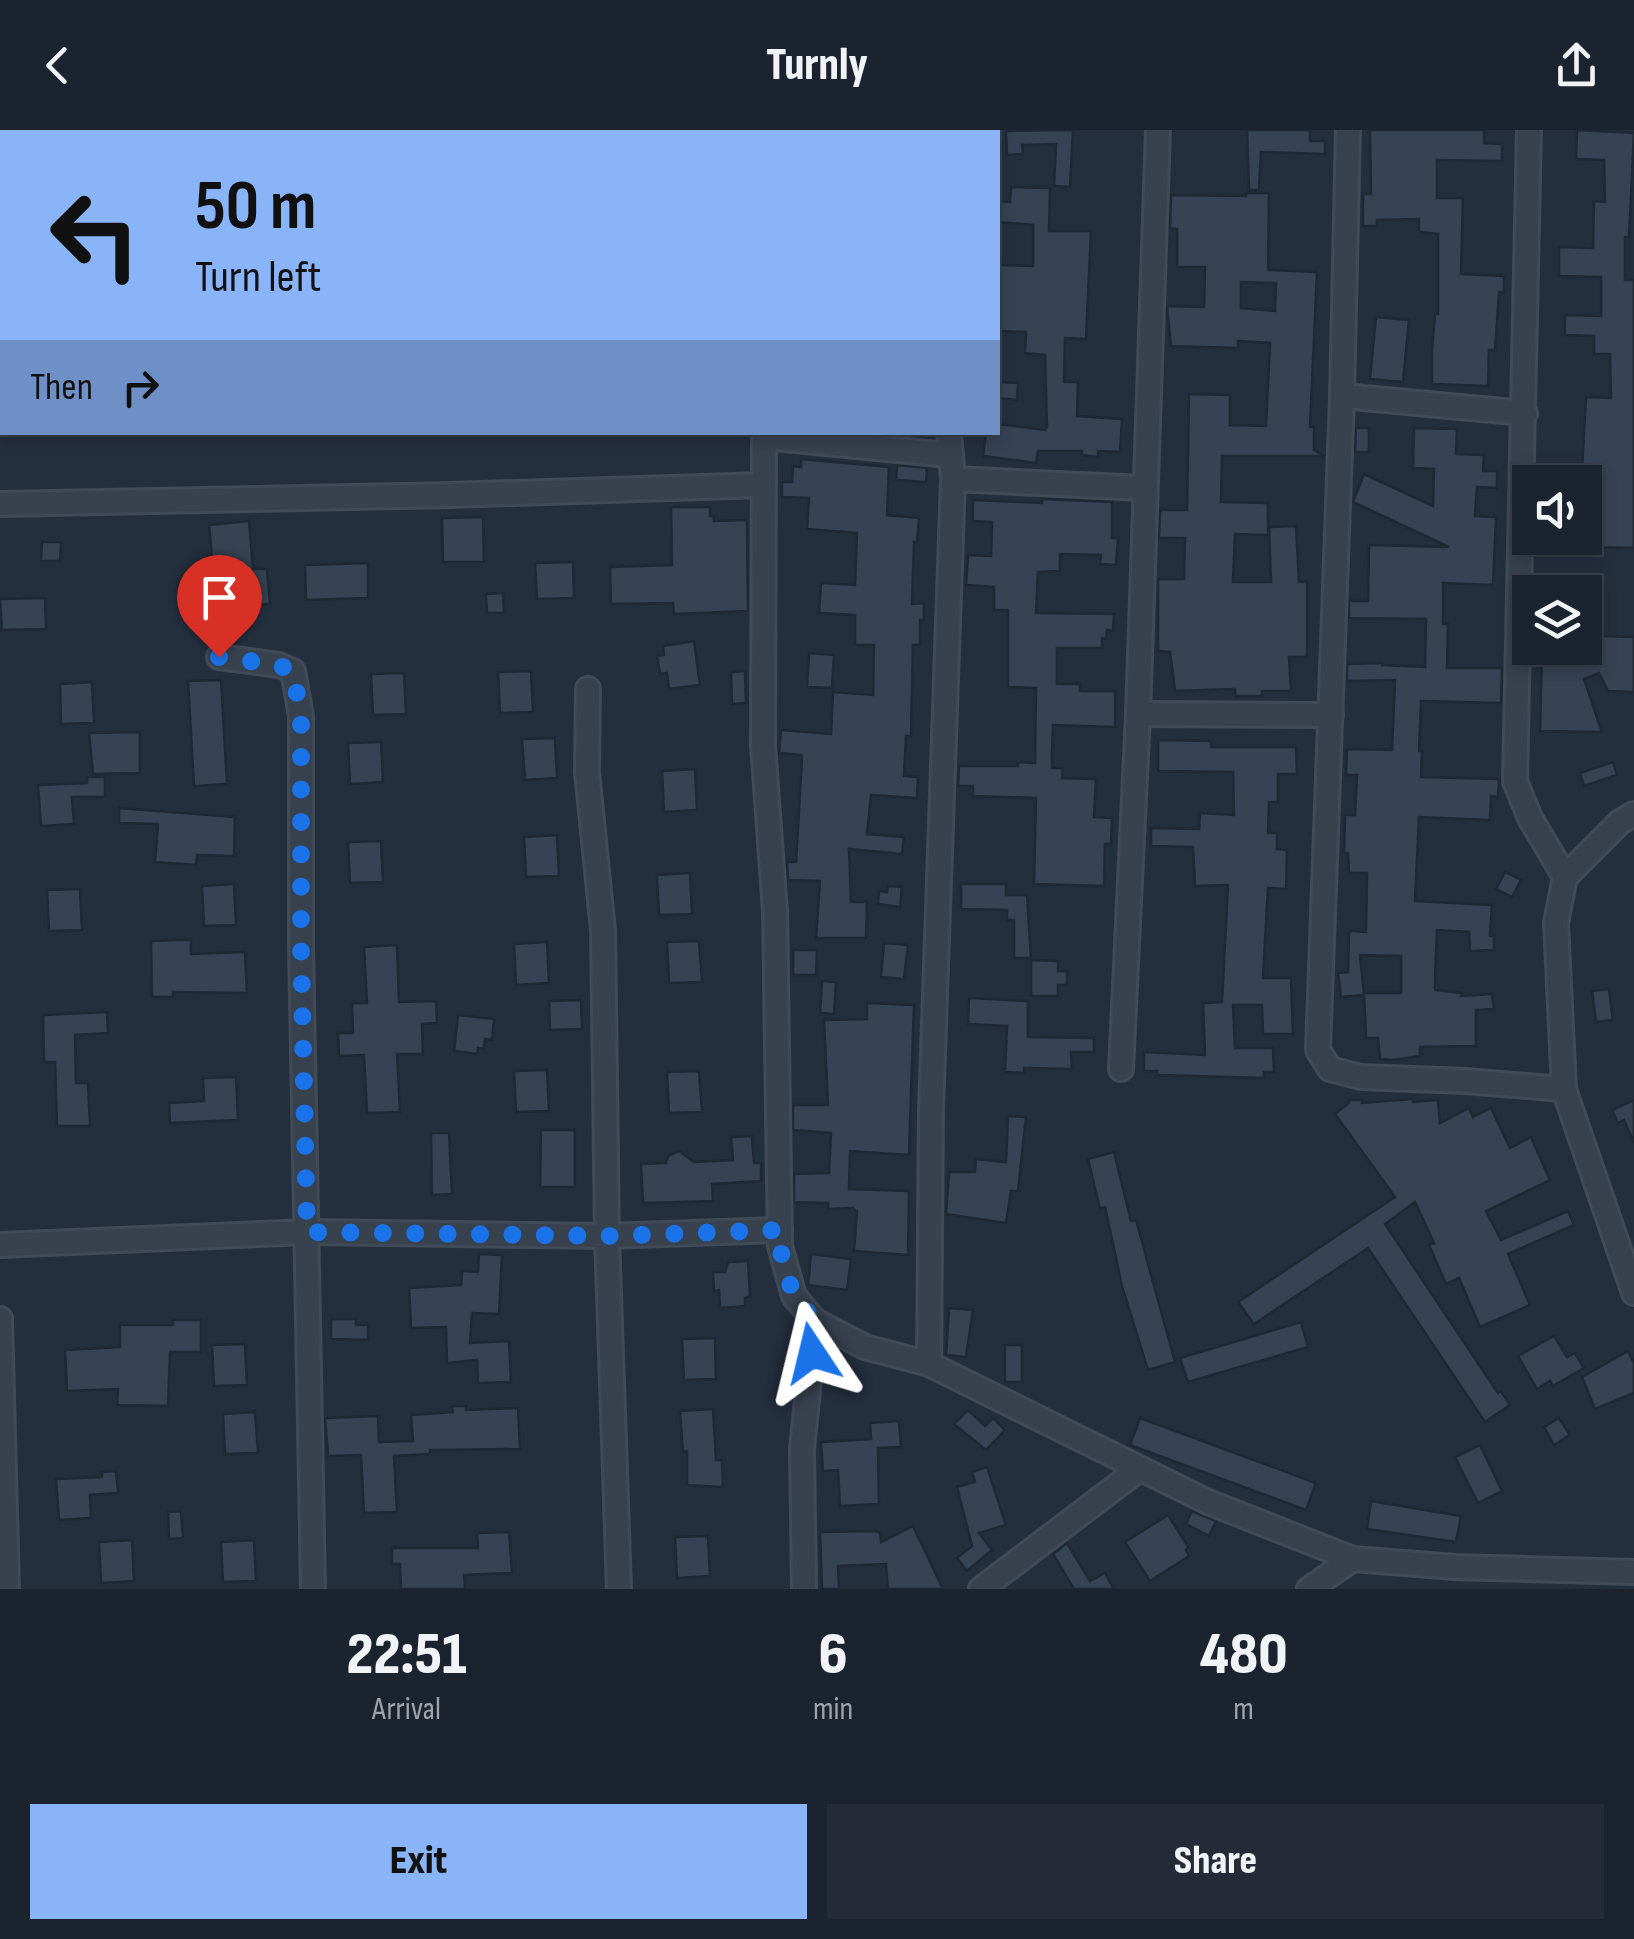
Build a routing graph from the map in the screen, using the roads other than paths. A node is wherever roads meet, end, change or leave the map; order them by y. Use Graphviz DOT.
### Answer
graph roads {
  1 [pos="1158,130"];
  2 [pos="1348,130"];
  3 [pos="1529,130"];
  4 [pos="1342,396"];
  5 [pos="1524,413"];
  6 [pos="764,435"];
  7 [pos="950,455"];
  8 [pos="764,485"];
  9 [pos="1144,488"];
  10 [pos="0,504"];
  11 [pos="219,657"];
  12 [pos="588,689"];
  13 [pos="1138,714"];
  14 [pos="1331,715"];
  15 [pos="1634,814"];
  16 [pos="1564,877"];
  17 [pos="1121,1068"];
  18 [pos="1564,1089"];
  19 [pos="780,1230"];
  20 [pos="307,1232"];
  21 [pos="607,1236"];
  22 [pos="0,1244"];
  23 [pos="1634,1293"];
  24 [pos="0,1319"];
  25 [pos="815,1321"];
  26 [pos="929,1364"];
  27 [pos="1138,1470"];
  28 [pos="1353,1559"];
  29 [pos="1634,1572"];
  30 [pos="1604,1581"];
  31 [pos="8,1589"];
  32 [pos="313,1589"];
  33 [pos="620,1589"];
  34 [pos="804,1589"];
  35 [pos="981,1589"];
  36 [pos="1309,1589"];
  1 -- 9 [label="street"];
  2 -- 4 [label="street"];
  3 -- 5 [label="street"];
  4 -- 5 [label="street"];
  4 -- 14 [label="street"];
  5 -- 16 [label="street"];
  6 -- 7 [label="street"];
  6 -- 8 [label="street"];
  7 -- 9 [label="street"];
  7 -- 26 [label="street"];
  8 -- 10 [label="street"];
  8 -- 19 [label="street"];
  9 -- 13 [label="street"];
  11 -- 20 [label="street"];
  12 -- 21 [label="street"];
  13 -- 14 [label="street"];
  13 -- 17 [label="street"];
  14 -- 18 [label="street"];
  15 -- 16 [label="street"];
  16 -- 18 [label="street"];
  18 -- 23 [label="street"];
  19 -- 21 [label="street"];
  19 -- 25 [label="street"];
  20 -- 21 [label="street"];
  20 -- 22 [label="street"];
  20 -- 32 [label="street"];
  21 -- 33 [label="street"];
  24 -- 31 [label="street"];
  25 -- 26 [label="street"];
  25 -- 34 [label="street"];
  26 -- 27 [label="street"];
  27 -- 28 [label="street"];
  27 -- 35 [label="street"];
  28 -- 30 [label="street"];
  28 -- 36 [label="street"];
  29 -- 30 [label="street"];
}
